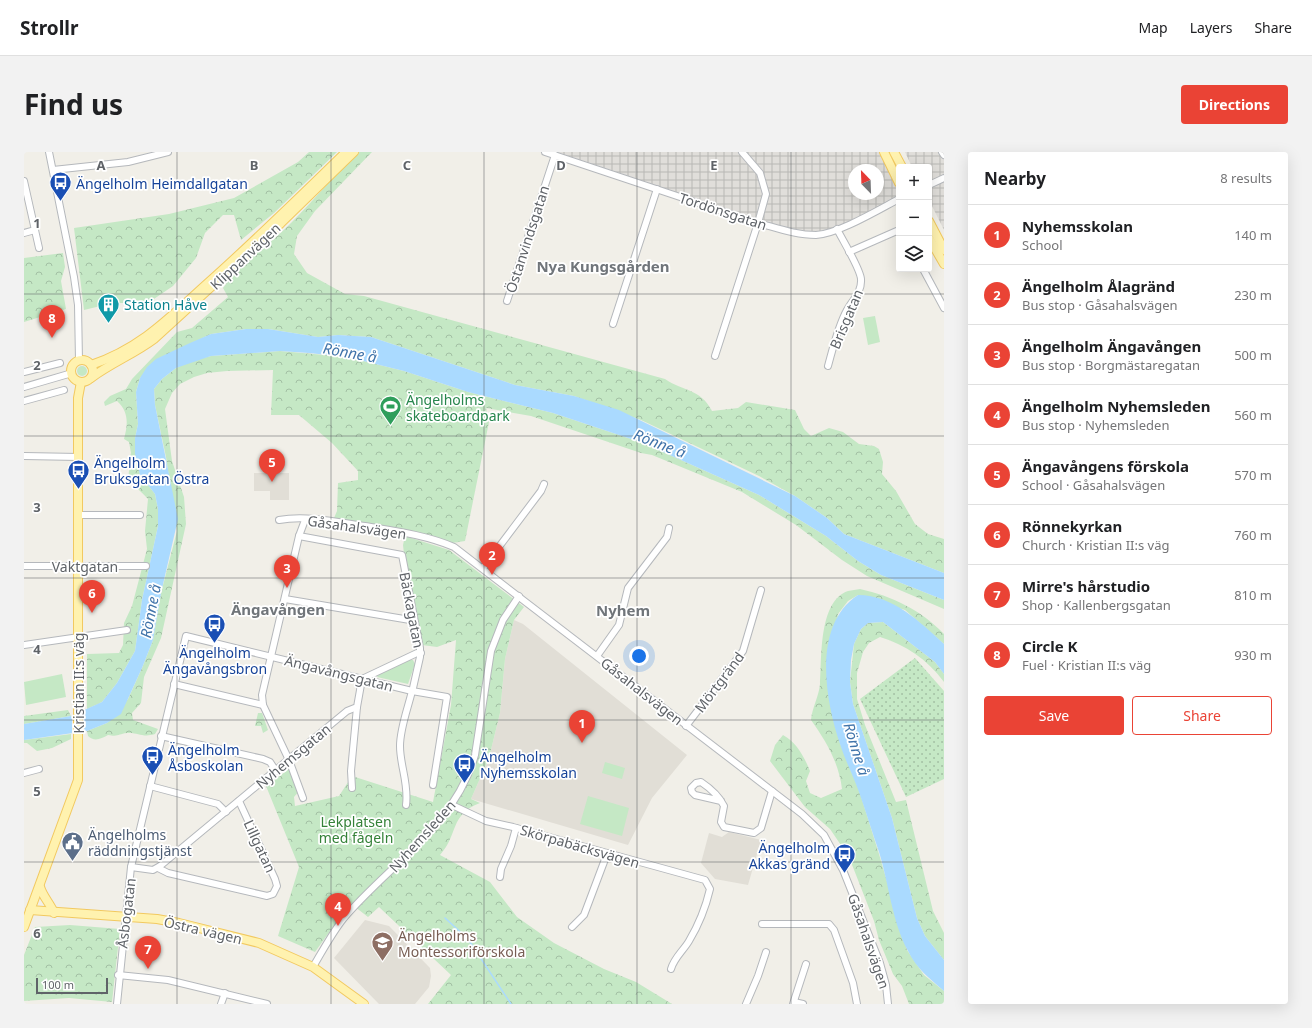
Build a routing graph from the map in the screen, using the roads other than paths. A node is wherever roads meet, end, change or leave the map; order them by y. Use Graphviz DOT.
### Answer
graph roads {
  1 [pos="49,152"];
  2 [pos="168,152"];
  3 [pos="346,152"];
  4 [pos="354,152"];
  5 [pos="545,152"];
  6 [pos="742,152"];
  7 [pos="884,152"];
  8 [pos="894,152"];
  9 [pos="942,152"];
  10 [pos="944,155"];
  11 [pos="555,156"];
  12 [pos="900,164"];
  13 [pos="53,170"];
  14 [pos="896,177"];
  15 [pos="944,178"];
  16 [pos="24,181"];
  17 [pos="932,184"];
  18 [pos="657,189"];
  19 [pos="897,200"];
  20 [pos="758,223"];
  21 [pos="932,227"];
  22 [pos="837,229"];
  23 [pos="35,230"];
  24 [pos="896,231"];
  25 [pos="24,233"];
  26 [pos="932,243"];
  27 [pos="39,248"];
  28 [pos="944,250"];
  29 [pos="849,252"];
  30 [pos="944,264"];
  31 [pos="925,272"];
  32 [pos="507,301"];
  33 [pos="944,308"];
  34 [pos="613,324"];
  35 [pos="715,356"];
  36 [pos="79,361"];
  37 [pos="60,363"];
  38 [pos="91,365"];
  39 [pos="828,366"];
  40 [pos="24,372"];
  41 [pos="72,373"];
  42 [pos="91,378"];
  43 [pos="81,382"];
  44 [pos="24,387"];
  45 [pos="64,390"];
  46 [pos="24,400"];
  47 [pos="24,456"];
  48 [pos="78,457"];
  49 [pos="544,484"];
  50 [pos="79,515"];
  51 [pos="140,515"];
  52 [pos="279,520"];
  53 [pos="305,520"];
  54 [pos="669,528"];
  55 [pos="299,536"];
  56 [pos="24,566"];
  57 [pos="78,566"];
  58 [pos="146,566"];
  59 [pos="483,568"];
  60 [pos="761,590"];
  61 [pos="519,596"];
  62 [pos="285,599"];
  63 [pos="414,619"];
  64 [pos="127,630"];
  65 [pos="186,636"];
  66 [pos="78,637"];
  67 [pos="24,645"];
  68 [pos="421,653"];
  69 [pos="597,656"];
  70 [pos="271,657"];
  71 [pos="362,679"];
  72 [pos="174,684"];
  73 [pos="412,689"];
  74 [pos="263,705"];
  75 [pos="357,707"];
  76 [pos="686,726"];
  77 [pos="161,736"];
  78 [pos="289,760"];
  79 [pos="39,769"];
  80 [pos="276,770"];
  81 [pos="24,773"];
  82 [pos="433,785"];
  83 [pos="150,786"];
  84 [pos="352,788"];
  85 [pos="772,791"];
  86 [pos="303,798"];
  87 [pos="239,801"];
  88 [pos="721,801"];
  89 [pos="406,805"];
  90 [pos="452,805"];
  91 [pos="226,812"];
  92 [pos="516,828"];
  93 [pos="728,829"];
  94 [pos="720,831"];
  95 [pos="607,854"];
  96 [pos="131,867"];
  97 [pos="158,868"];
  98 [pos="500,876"];
  99 [pos="40,887"];
  100 [pos="27,910"];
  101 [pos="54,913"];
  102 [pos="125,916"];
  103 [pos="762,924"];
  104 [pos="24,927"];
  105 [pos="572,927"];
  106 [pos="766,952"];
  107 [pos="806,964"];
  108 [pos="313,967"];
  109 [pos="671,969"];
  110 [pos="118,975"];
  111 [pos="225,993"];
  112 [pos="793,1003"];
  113 [pos="116,1004"];
  114 [pos="221,1004"];
  115 [pos="267,1004"];
  116 [pos="364,1004"];
  117 [pos="746,1004"];
  118 [pos="803,1004"];
  119 [pos="857,1004"];
  120 [pos="888,1004"];
  1 -- 13 [label="street"];
  2 -- 13 [label="street"];
  3 -- 38 [label="main road, Klippanvägen"];
  4 -- 42 [label="main road, Klippanvägen"];
  5 -- 11 [label="street, Tordönsgatan"];
  6 -- 20 [label="street"];
  7 -- 14 [label="main road"];
  8 -- 12 [label="main road"];
  9 -- 10 [label="street"];
  11 -- 18 [label="street, Tordönsgatan"];
  11 -- 32 [label="street, Östanvindsgatan"];
  13 -- 36 [label="street"];
  15 -- 17 [label="street"];
  16 -- 23 [label="street"];
  18 -- 20 [label="street, Tordönsgatan"];
  18 -- 34 [label="street"];
  19 -- 22 [label="street, Tordönsgatan"];
  20 -- 22 [label="street, Tordönsgatan"];
  20 -- 35 [label="street"];
  21 -- 28 [label="main road"];
  22 -- 29 [label="street, Brisgatan"];
  23 -- 25 [label="street"];
  23 -- 27 [label="street"];
  24 -- 29 [label="street"];
  26 -- 30 [label="main road"];
  29 -- 39 [label="street, Brisgatan"];
  31 -- 33 [label="street"];
  36 -- 38 [label="main road"];
  36 -- 41 [label="main road"];
  37 -- 40 [label="street"];
  38 -- 42 [label="main road"];
  41 -- 43 [label="main road"];
  41 -- 44 [label="street"];
  42 -- 43 [label="main road, Klippanvägen"];
  43 -- 48 [label="main road, Kristian II:s väg"];
  45 -- 46 [label="street"];
  47 -- 48 [label="street"];
  48 -- 50 [label="main road, Kristian II:s väg"];
  49 -- 59 [label="street"];
  50 -- 51 [label="street"];
  50 -- 57 [label="main road, Kristian II:s väg"];
  52 -- 53 [label="street, Gåsahalsvägen"];
  53 -- 55 [label="street"];
  53 -- 59 [label="street, Gåsahalsvägen"];
  54 -- 69 [label="street"];
  55 -- 62 [label="street"];
  55 -- 63 [label="street, Bäckagatan"];
  56 -- 57 [label="street, Vaktgatan"];
  57 -- 58 [label="street, Vaktgatan"];
  57 -- 66 [label="main road, Kristian II:s väg"];
  59 -- 61 [label="street, Gåsahalsvägen"];
  60 -- 76 [label="street, Mörtgränd"];
  61 -- 69 [label="street, Gåsahalsvägen"];
  61 -- 90 [label="street, Nyhemsleden"];
  62 -- 63 [label="street"];
  62 -- 70 [label="street"];
  63 -- 68 [label="street, Bäckagatan"];
  64 -- 66 [label="street"];
  65 -- 70 [label="street, Ängavångsgatan"];
  65 -- 72 [label="street, Åsbogatan"];
  66 -- 67 [label="street"];
  66 -- 99 [label="main road, Kristian II:s väg"];
  68 -- 71 [label="street"];
  68 -- 73 [label="street, Bäckagatan"];
  69 -- 76 [label="street, Gåsahalsvägen"];
  70 -- 71 [label="street, Ängavångsgatan"];
  70 -- 74 [label="street"];
  71 -- 73 [label="street, Ängavångsgatan"];
  71 -- 75 [label="street"];
  72 -- 74 [label="street"];
  72 -- 77 [label="street, Åsbogatan"];
  73 -- 82 [label="street, Ängavångsgatan"];
  73 -- 89 [label="street, Bäckagatan"];
  74 -- 78 [label="street"];
  75 -- 78 [label="street, Nyhemsgatan"];
  75 -- 84 [label="street"];
  76 -- 85 [label="street, Gåsahalsvägen"];
  77 -- 80 [label="street"];
  77 -- 83 [label="street, Åsbogatan"];
  78 -- 80 [label="street, Nyhemsgatan"];
  78 -- 86 [label="street"];
  79 -- 81 [label="street"];
  80 -- 87 [label="street, Nyhemsgatan"];
  83 -- 91 [label="street"];
  83 -- 96 [label="street, Åsbogatan"];
  85 -- 93 [label="street"];
  85 -- 120 [label="street, Gåsahalsvägen"];
  87 -- 91 [label="street, Nyhemsgatan"];
  87 -- 97 [label="street, Lillgatan"];
  88 -- 88 [label="street"];
  88 -- 93 [label="street"];
  90 -- 92 [label="street, Skörpabäcksvägen"];
  90 -- 108 [label="street, Nyhemsleden"];
  91 -- 97 [label="street, Nyhemsgatan"];
  92 -- 95 [label="street, Skörpabäcksvägen"];
  92 -- 98 [label="street"];
  93 -- 94 [label="street"];
  95 -- 105 [label="street"];
  95 -- 109 [label="street, Skörpabäcksvägen"];
  96 -- 97 [label="street"];
  96 -- 102 [label="street, Åsbogatan"];
  99 -- 100 [label="main road, Kristian II:s väg"];
  99 -- 101 [label="main road"];
  100 -- 101 [label="main road, Östra vägen"];
  100 -- 104 [label="main road, Kristian II:s väg"];
  101 -- 102 [label="main road, Östra vägen"];
  102 -- 108 [label="main road, Östra vägen"];
  102 -- 110 [label="street, Åsbogatan"];
  103 -- 119 [label="street"];
  106 -- 117 [label="street"];
  107 -- 112 [label="street"];
  108 -- 116 [label="main road, Östra vägen"];
  110 -- 111 [label="street"];
  110 -- 113 [label="street, Åsbogatan"];
  111 -- 114 [label="street"];
  111 -- 115 [label="street"];
  112 -- 118 [label="street"];
}
